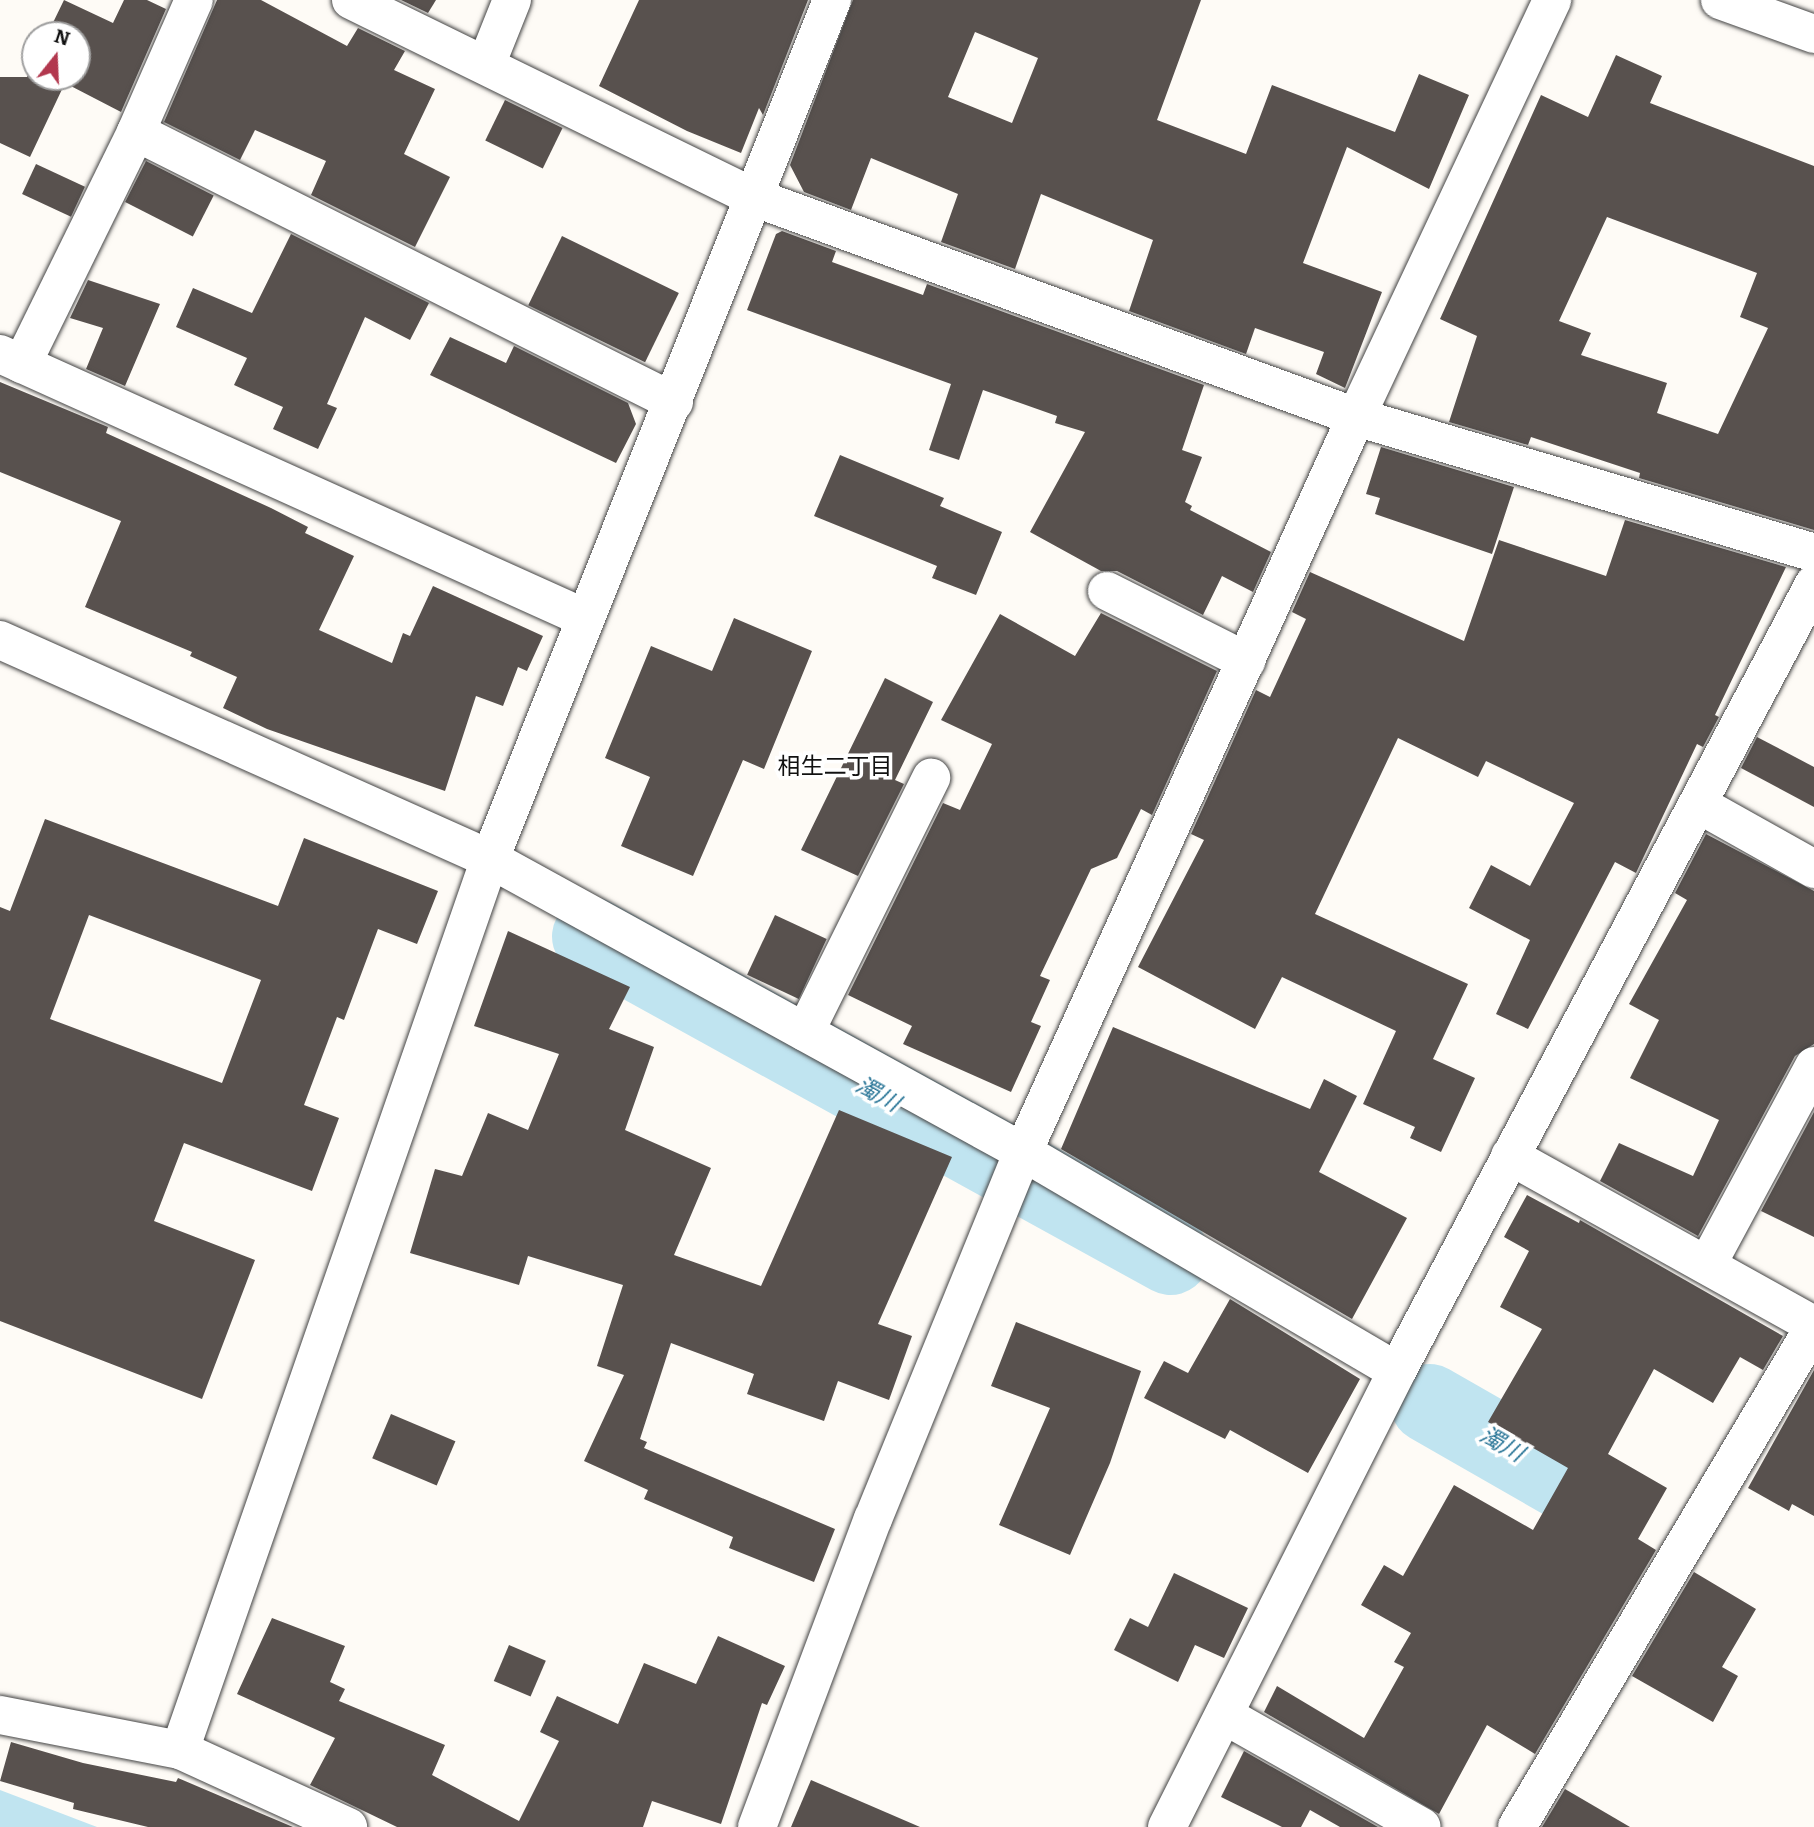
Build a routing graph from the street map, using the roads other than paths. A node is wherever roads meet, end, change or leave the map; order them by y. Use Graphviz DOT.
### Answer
graph roads {
  1 [pos="194,0"];
  2 [pos="351,0"];
  3 [pos="512,0"];
  4 [pos="832,0"];
  5 [pos="1552,0"];
  6 [pos="1720,0"];
  7 [pos="1814,34"];
  8 [pos="486,65"];
  9 [pos="136,132"];
  10 [pos="753,197"];
  11 [pos="11,359"];
  12 [pos="674,402"];
  13 [pos="1356,417"];
  14 [pos="1814,553"];
  15 [pos="1814,584"];
  16 [pos="1107,591"];
  17 [pos="585,618"];
  18 [pos="0,640"];
  19 [pos="1246,661"];
  20 [pos="931,778"];
  21 [pos="1700,805"];
  22 [pos="490,859"];
  23 [pos="1814,869"];
  24 [pos="805,1032"];
  25 [pos="1814,1066"];
  26 [pos="1022,1154"];
  27 [pos="1510,1156"];
  28 [pos="1707,1265"];
  29 [pos="1814,1326"];
  30 [pos="1397,1371"];
  31 [pos="0,1715"];
  32 [pos="1224,1715"];
  33 [pos="180,1750"];
  34 [pos="348,1827"];
  35 [pos="757,1827"];
  36 [pos="1167,1827"];
  37 [pos="1422,1827"];
  38 [pos="1517,1827"];
  1 -- 9 [label="street"];
  2 -- 8 [label="street"];
  3 -- 8 [label="street"];
  4 -- 10 [label="street"];
  5 -- 13 [label="street"];
  6 -- 7 [label="street"];
  8 -- 10 [label="street"];
  9 -- 11 [label="street"];
  9 -- 12 [label="street"];
  10 -- 12 [label="street"];
  10 -- 13 [label="street"];
  11 -- 17 [label="street"];
  12 -- 17 [label="street"];
  13 -- 14 [label="street"];
  13 -- 19 [label="street"];
  15 -- 21 [label="street"];
  16 -- 19 [label="street"];
  17 -- 22 [label="street"];
  18 -- 22 [label="street"];
  19 -- 26 [label="street"];
  20 -- 24 [label="street"];
  21 -- 23 [label="street"];
  21 -- 27 [label="street"];
  22 -- 24 [label="street"];
  22 -- 33 [label="street"];
  24 -- 26 [label="street"];
  25 -- 28 [label="street"];
  26 -- 30 [label="street"];
  26 -- 35 [label="street"];
  27 -- 28 [label="street"];
  27 -- 30 [label="street"];
  28 -- 29 [label="street"];
  29 -- 38 [label="street"];
  30 -- 32 [label="street"];
  31 -- 33 [label="street"];
  32 -- 36 [label="street"];
  32 -- 37 [label="street"];
  33 -- 34 [label="street"];
}
